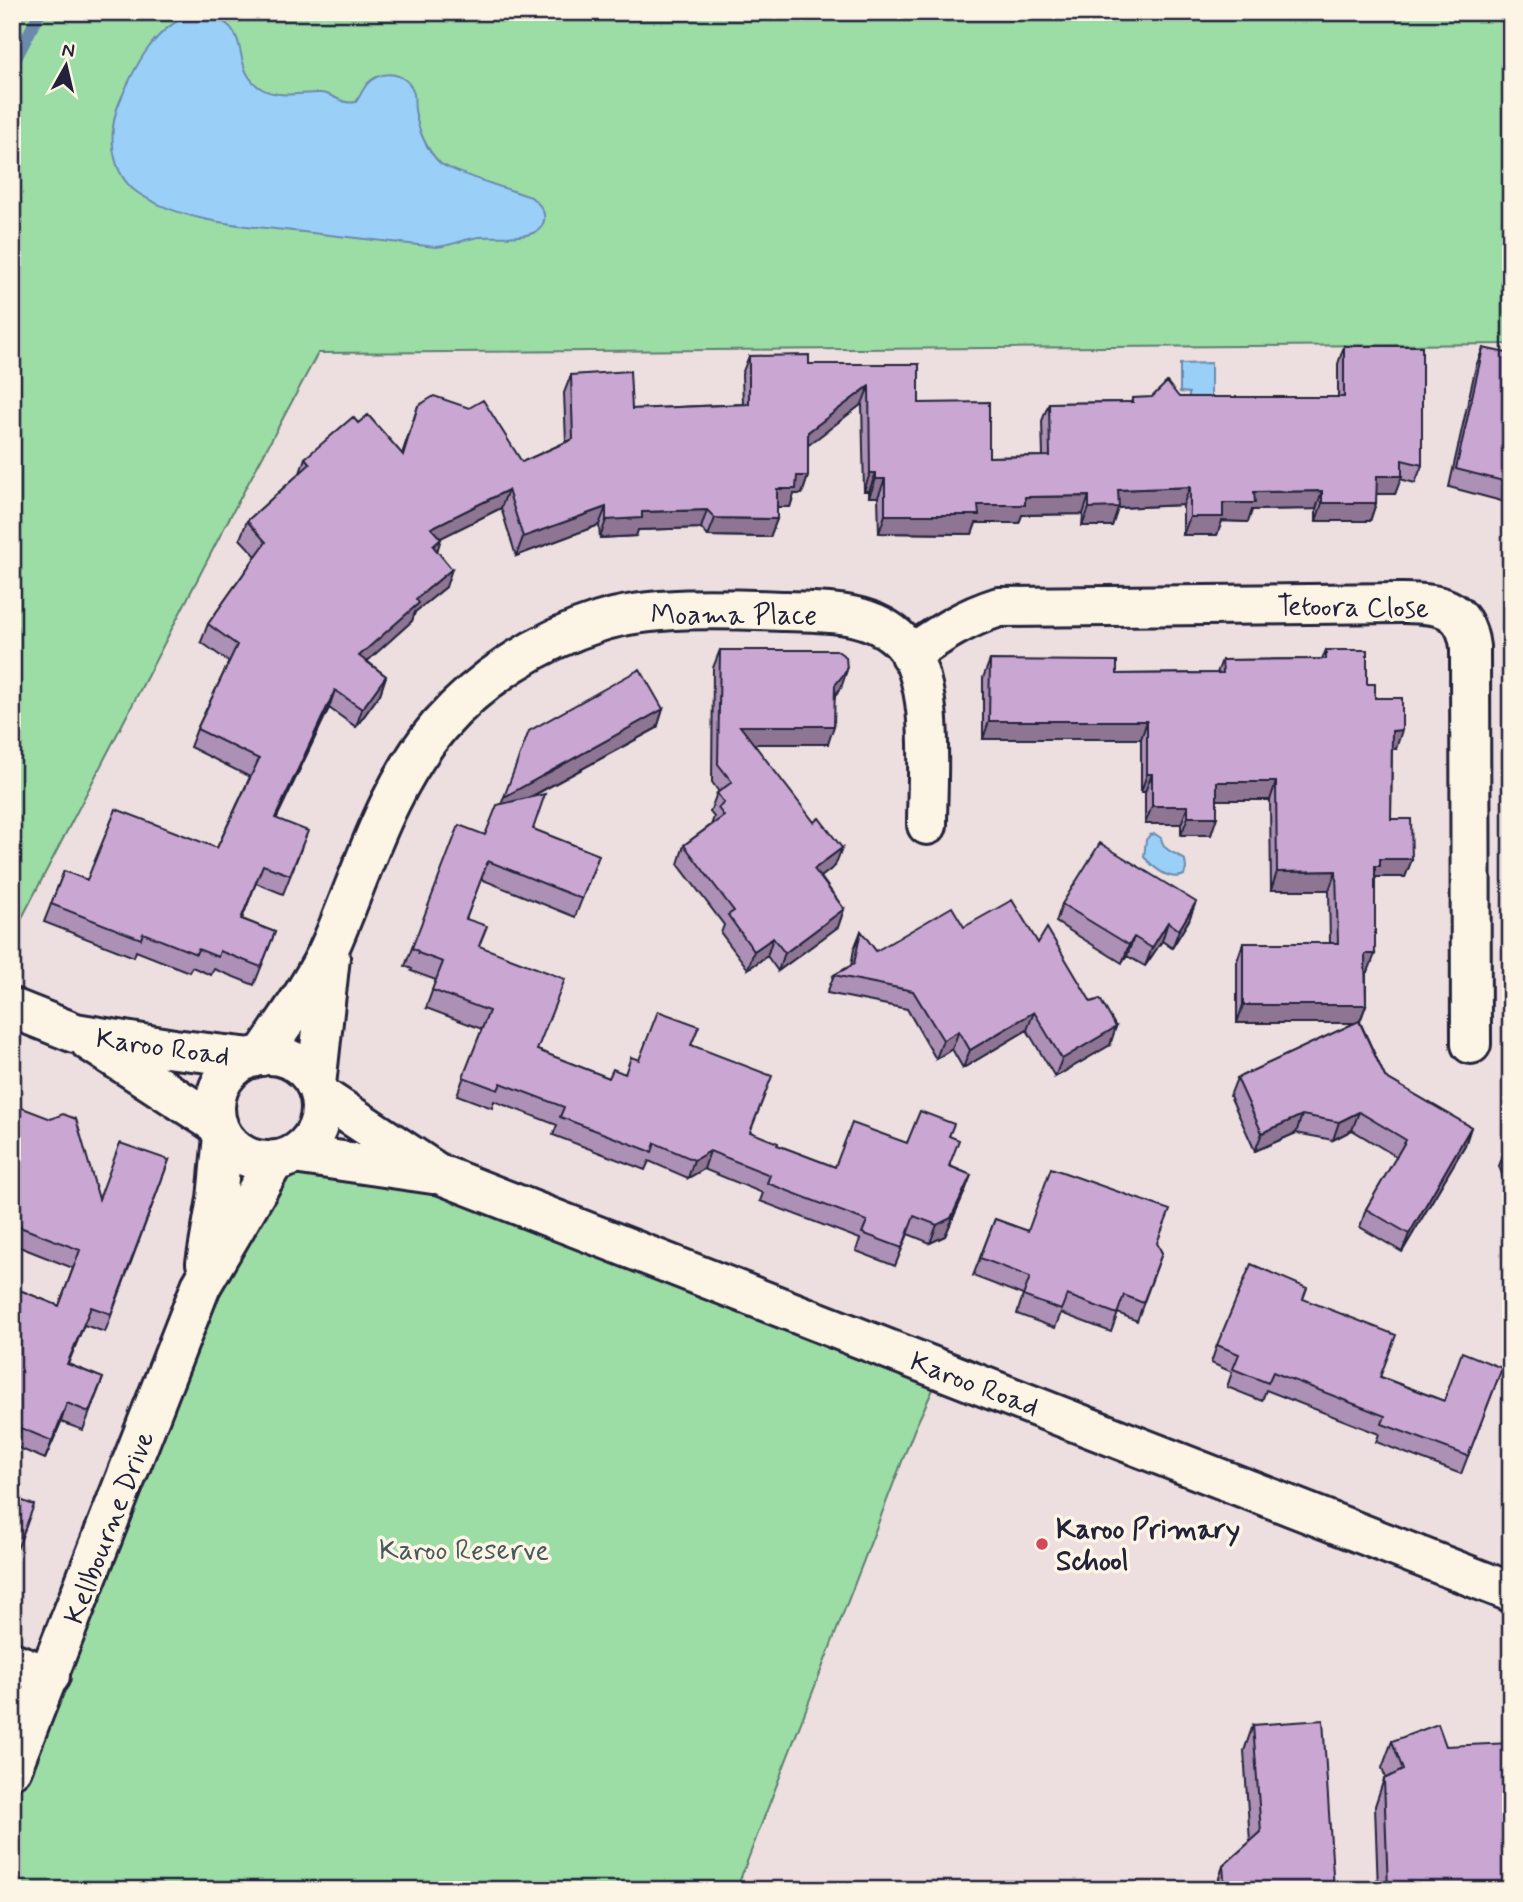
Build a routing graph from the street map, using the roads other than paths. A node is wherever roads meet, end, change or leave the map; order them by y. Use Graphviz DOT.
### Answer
graph roads {
  1 [pos="910,655"];
  2 [pos="928,825"];
  3 [pos="331,945"];
  4 [pos="12,1008"];
  5 [pos="75,1033"];
  6 [pos="1471,1044"];
  7 [pos="257,1057"];
  8 [pos="318,1090"];
  9 [pos="221,1131"];
  10 [pos="285,1157"];
  11 [pos="439,1174"];
  12 [pos="201,1286"];
  13 [pos="1511,1592"];
  14 [pos="12,1662"];
  15 [pos="50,1676"];
  16 [pos="12,1768"];
  1 -- 2 [label="street, Moama Place"];
  1 -- 3 [label="street, Moama Place"];
  1 -- 6 [label="street, Tetoora Close"];
  3 -- 7 [label="street, Moama Place"];
  3 -- 8 [label="street, Moama Place"];
  4 -- 5 [label="street, Karoo Road"];
  5 -- 7 [label="street, Karoo Road"];
  5 -- 9 [label="street, Karoo Road"];
  7 -- 8 [label="street"];
  7 -- 9 [label="street"];
  8 -- 10 [label="street"];
  8 -- 11 [label="street, Karoo Road"];
  9 -- 10 [label="street"];
  9 -- 12 [label="street, Kellbourne Drive"];
  10 -- 11 [label="street, Karoo Road"];
  10 -- 12 [label="street, Kellbourne Drive"];
  11 -- 13 [label="street, Karoo Road"];
  12 -- 15 [label="street, Kellbourne Drive"];
  14 -- 15 [label="street"];
  15 -- 16 [label="street, Kellbourne Drive"];
}
